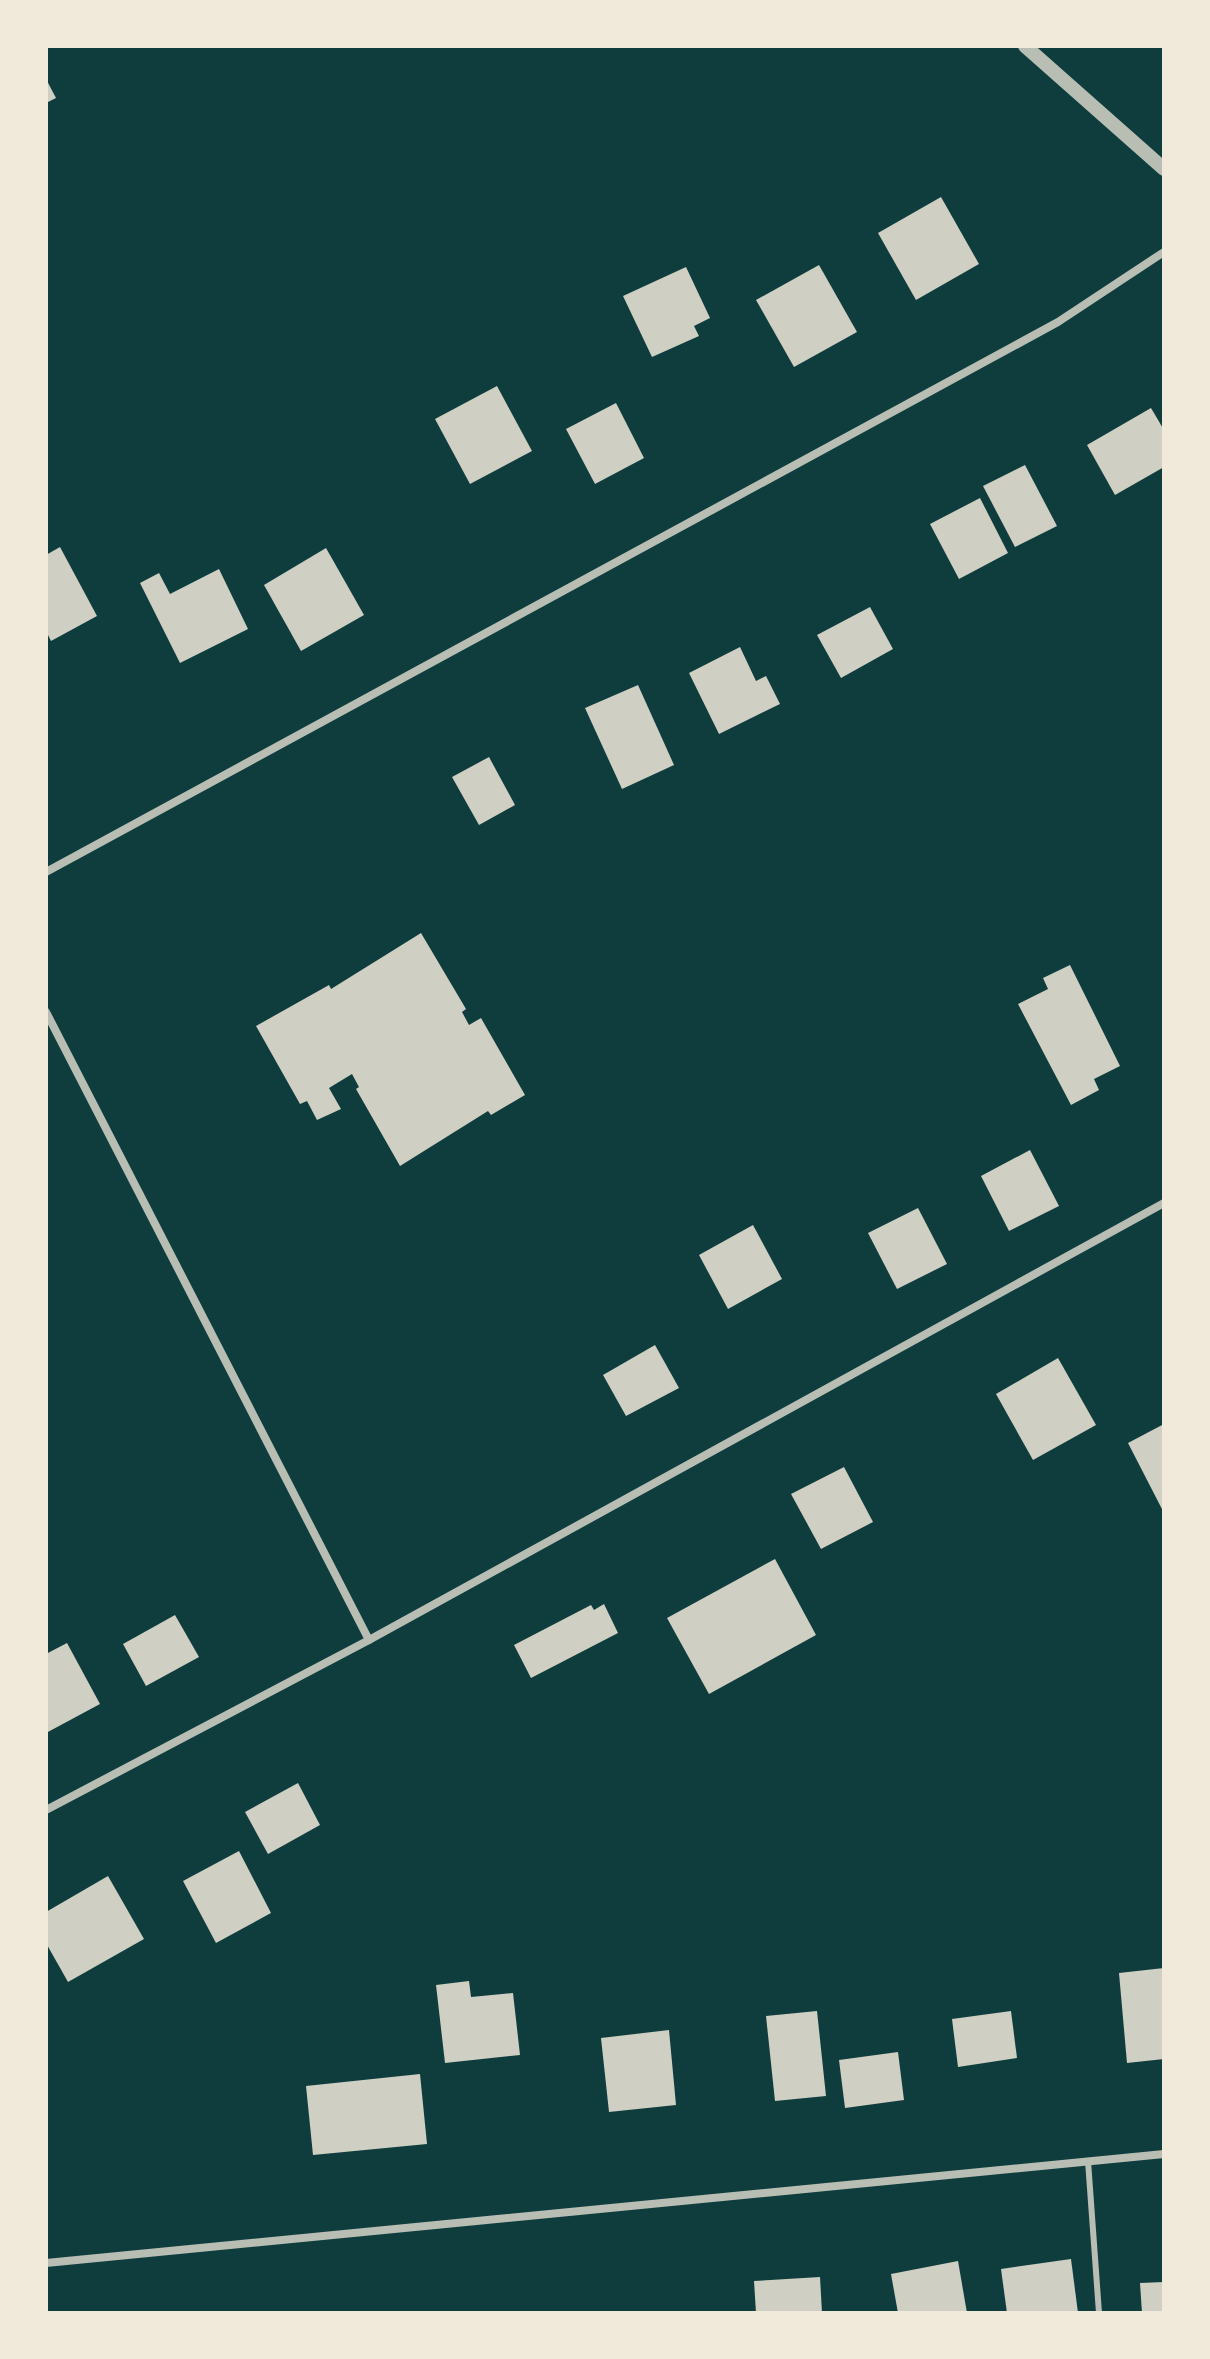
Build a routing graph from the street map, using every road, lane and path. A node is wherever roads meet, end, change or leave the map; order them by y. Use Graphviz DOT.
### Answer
graph roads {
  1 [pos="1025,46"];
  2 [pos="1164,169"];
  3 [pos="1164,252"];
  4 [pos="46,872"];
  5 [pos="46,1012"];
  6 [pos="1164,1203"];
  7 [pos="369,1640"];
  8 [pos="46,1810"];
  9 [pos="1164,2154"];
  10 [pos="1088,2161"];
  11 [pos="46,2263"];
  12 [pos="1099,2313"];
  1 -- 2 [label="street"];
  3 -- 4 [label="street"];
  5 -- 7 [label="street"];
  6 -- 7 [label="street"];
  7 -- 8 [label="street"];
  9 -- 10 [label="street"];
  10 -- 11 [label="street"];
  10 -- 12 [label="lane"];
}
